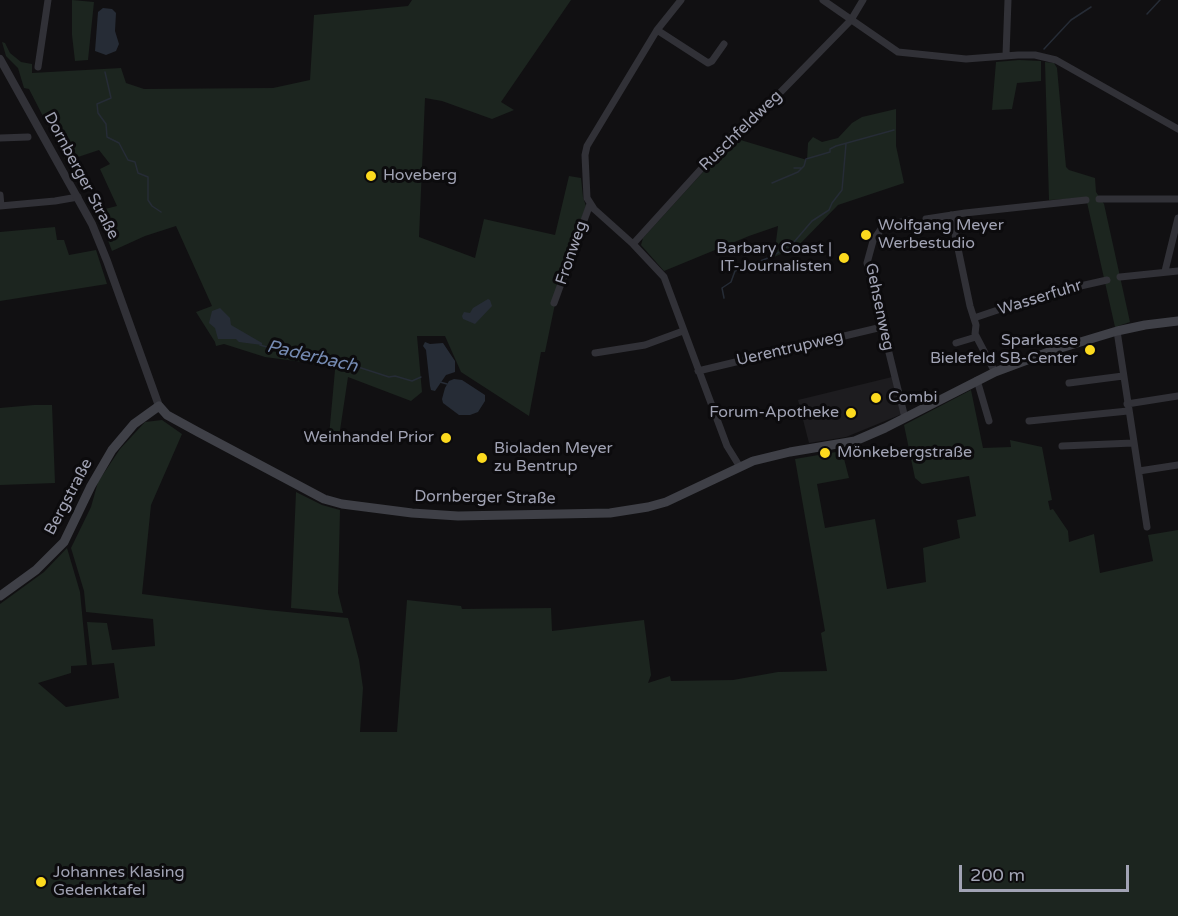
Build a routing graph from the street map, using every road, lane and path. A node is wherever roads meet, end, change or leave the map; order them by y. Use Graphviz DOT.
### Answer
graph roads {
  1 [pos="48,0"];
  2 [pos="681,0"];
  3 [pos="823,0"];
  4 [pos="863,0"];
  5 [pos="1008,0"];
  6 [pos="851,20"];
  7 [pos="657,30"];
  8 [pos="724,44"];
  9 [pos="1006,56"];
  10 [pos="0,59"];
  11 [pos="38,67"];
  12 [pos="1178,129"];
  13 [pos="28,137"];
  14 [pos="0,138"];
  15 [pos="0,195"];
  16 [pos="78,197"];
  17 [pos="1178,199"];
  18 [pos="1086,200"];
  19 [pos="1099,200"];
  20 [pos="590,204"];
  21 [pos="1,206"];
  22 [pos="951,215"];
  23 [pos="1178,218"];
  24 [pos="926,219"];
  25 [pos="910,220"];
  26 [pos="633,244"];
  27 [pos="1165,271"];
  28 [pos="1178,271"];
  29 [pos="1120,278"];
  30 [pos="1107,280"];
  31 [pos="554,303"];
  32 [pos="975,318"];
  33 [pos="1178,321"];
  34 [pos="882,327"];
  35 [pos="683,331"];
  36 [pos="1117,331"];
  37 [pos="976,336"];
  38 [pos="956,343"];
  39 [pos="595,353"];
  40 [pos="698,371"];
  41 [pos="996,372"];
  42 [pos="1122,376"];
  43 [pos="977,380"];
  44 [pos="1069,384"];
  45 [pos="1178,396"];
  46 [pos="159,406"];
  47 [pos="1127,407"];
  48 [pos="905,418"];
  49 [pos="989,421"];
  50 [pos="1029,421"];
  51 [pos="1133,443"];
  52 [pos="1062,446"];
  53 [pos="1178,465"];
  54 [pos="740,467"];
  55 [pos="1139,471"];
  56 [pos="1147,527"];
  57 [pos="0,596"];
  1 -- 11 [label="street"];
  2 -- 7 [label="street"];
  3 -- 6 [label="street"];
  4 -- 6 [label="street, Ruschfeldweg"];
  5 -- 9 [label="street"];
  6 -- 9 [label="street"];
  6 -- 26 [label="street, Ruschfeldweg"];
  7 -- 8 [label="street"];
  7 -- 20 [label="street"];
  9 -- 12 [label="street"];
  10 -- 16 [label="street, Dornberger Straße"];
  13 -- 14 [label="street"];
  15 -- 21 [label="street"];
  16 -- 21 [label="street"];
  16 -- 46 [label="street, Dornberger Straße"];
  17 -- 19 [label="street"];
  18 -- 22 [label="street"];
  20 -- 26 [label="street"];
  20 -- 31 [label="street, Fronweg"];
  22 -- 24 [label="street"];
  22 -- 32 [label="street"];
  23 -- 27 [label="street"];
  25 -- 34 [label="street, Gehsenweg"];
  26 -- 35 [label="street"];
  27 -- 28 [label="street"];
  27 -- 29 [label="street"];
  30 -- 32 [label="street, Wasserfuhr"];
  32 -- 37 [label="street"];
  33 -- 36 [label="main road, Dornberger Straße"];
  34 -- 40 [label="street, Uerentrupweg"];
  34 -- 48 [label="street, Gehsenweg"];
  35 -- 39 [label="street"];
  35 -- 40 [label="street"];
  36 -- 41 [label="main road, Dornberger Straße"];
  36 -- 42 [label="street"];
  37 -- 38 [label="street"];
  37 -- 41 [label="street"];
  40 -- 54 [label="street"];
  41 -- 43 [label="main road, Dornberger Straße"];
  42 -- 44 [label="street"];
  42 -- 47 [label="street"];
  43 -- 48 [label="main road, Dornberger Straße"];
  43 -- 49 [label="street"];
  45 -- 47 [label="street"];
  46 -- 54 [label="main road, Dornberger Straße"];
  46 -- 57 [label="main road, Bergstraße"];
  47 -- 50 [label="street"];
  47 -- 51 [label="street"];
  48 -- 54 [label="main road, Dornberger Straße"];
  51 -- 52 [label="street"];
  51 -- 55 [label="street"];
  53 -- 55 [label="street"];
  55 -- 56 [label="street"];
}
